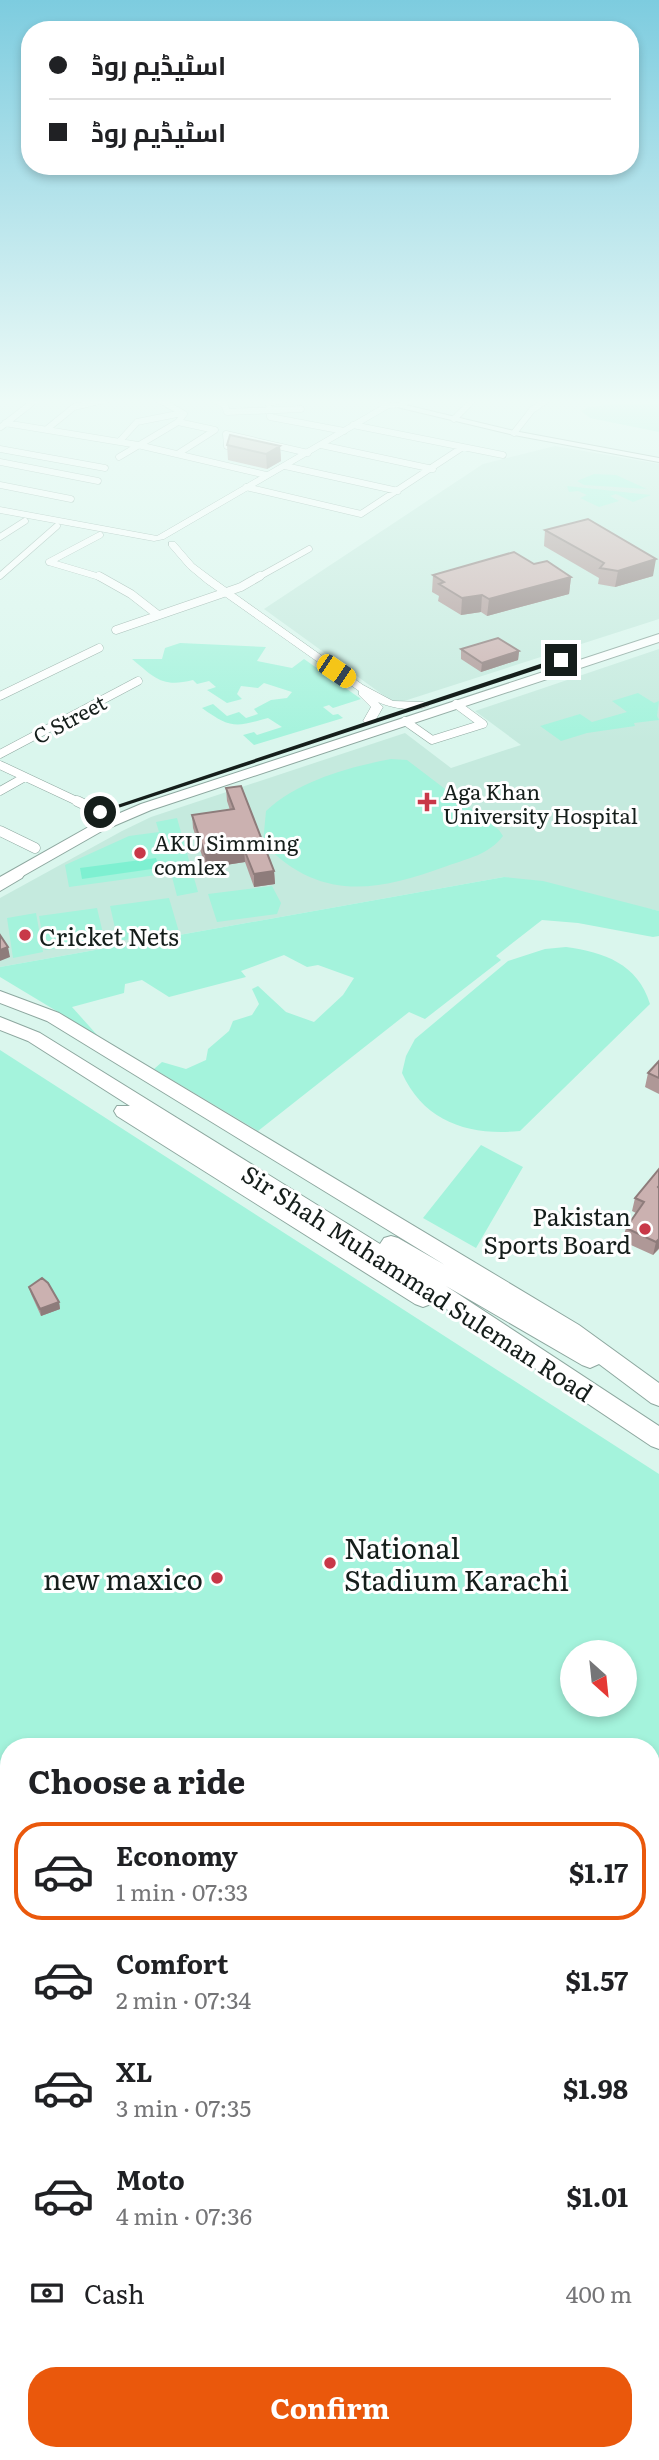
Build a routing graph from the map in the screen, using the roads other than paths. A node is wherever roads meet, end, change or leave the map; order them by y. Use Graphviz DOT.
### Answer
graph roads {
  1 [pos="19,514"];
  2 [pos="204,514"];
  3 [pos="0,516"];
  4 [pos="25,521"];
  5 [pos="188,524"];
  6 [pos="57,526"];
  7 [pos="100,535"];
  8 [pos="0,537"];
  9 [pos="156,542"];
  10 [pos="172,542"];
  11 [pos="309,549"];
  12 [pos="186,561"];
  13 [pos="0,576"];
  14 [pos="226,592"];
  15 [pos="158,615"];
  16 [pos="659,628"];
  17 [pos="116,630"];
  18 [pos="659,638"];
  19 [pos="99,648"];
  20 [pos="138,681"];
  21 [pos="359,687"];
  22 [pos="0,696"];
  23 [pos="422,705"];
  24 [pos="456,705"];
  25 [pos="369,721"];
  26 [pos="405,721"];
  27 [pos="0,754"];
  28 [pos="0,765"];
  29 [pos="25,777"];
  30 [pos="0,791"];
  31 [pos="100,812"];
  32 [pos="0,831"];
  33 [pos="35,848"];
  34 [pos="0,868"];
  35 [pos="0,885"];
  36 [pos="0,985"];
  37 [pos="0,997"];
  38 [pos="0,1012"];
  39 [pos="48,1015"];
  40 [pos="0,1023"];
  41 [pos="0,1036"];
  42 [pos="183,1123"];
  43 [pos="659,1397"];
  44 [pos="654,1437"];
  1 -- 9 [label="main road"];
  2 -- 5 [label="main road"];
  3 -- 4 [label="main road"];
  4 -- 6 [label="main road"];
  4 -- 8 [label="street"];
  5 -- 9 [label="main road"];
  5 -- 10 [label="main road"];
  6 -- 7 [label="main road"];
  6 -- 13 [label="street"];
  7 -- 9 [label="main road"];
  7 -- 15 [label="street"];
  9 -- 10 [label="main road"];
  9 -- 12 [label="main road"];
  10 -- 12 [label="main road"];
  11 -- 14 [label="street"];
  12 -- 14 [label="main road"];
  14 -- 15 [label="street"];
  14 -- 21 [label="main road"];
  15 -- 17 [label="street"];
  16 -- 23 [label="main road"];
  18 -- 24 [label="main road"];
  19 -- 22 [label="street"];
  20 -- 27 [label="street, C Street"];
  21 -- 23 [label="main road"];
  21 -- 25 [label="main road"];
  23 -- 25 [label="main road"];
  24 -- 26 [label="main road"];
  24 -- 26 [label="street"];
  25 -- 31 [label="main road"];
  26 -- 35 [label="main road"];
  28 -- 29 [label="street"];
  29 -- 30 [label="street"];
  29 -- 31 [label="street"];
  31 -- 33 [label="main road"];
  32 -- 33 [label="street"];
  33 -- 34 [label="main road"];
  36 -- 39 [label="main road"];
  37 -- 39 [label="main road"];
  38 -- 42 [label="main road"];
  39 -- 43 [label="main road"];
  40 -- 42 [label="main road"];
  41 -- 44 [label="main road"];
  42 -- 43 [label="main road, Sir Shah Muhammad Suleman Road"];
  42 -- 44 [label="main road, Sir Shah Muhammad Suleman Road"];
}
